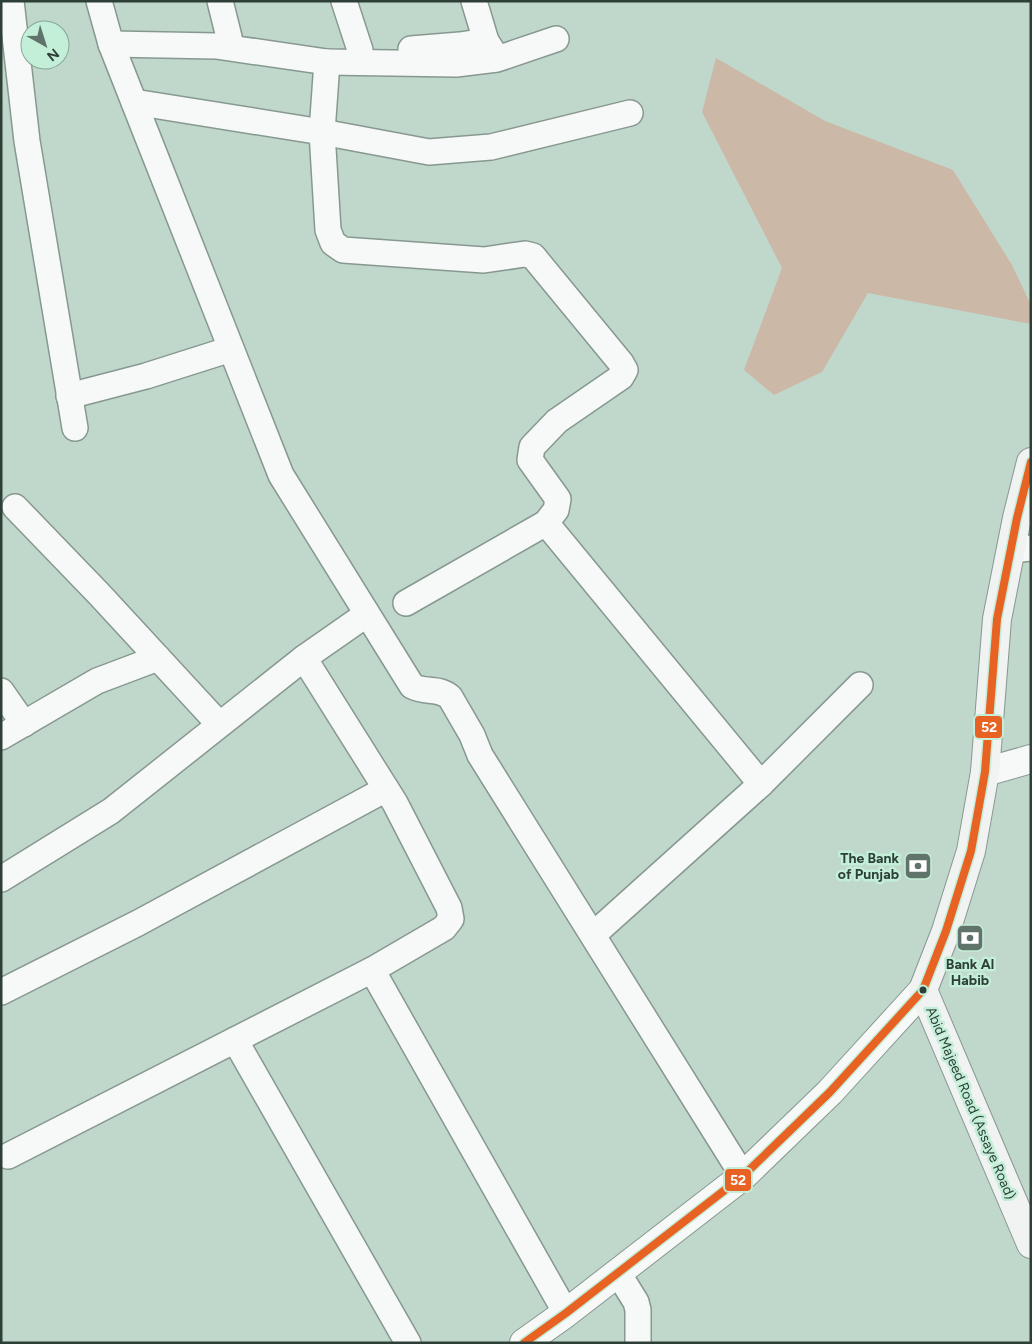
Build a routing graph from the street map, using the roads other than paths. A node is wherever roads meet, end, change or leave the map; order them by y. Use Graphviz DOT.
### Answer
graph roads {
  1 [pos="11,1"];
  2 [pos="220,1"];
  3 [pos="344,1"];
  4 [pos="474,1"];
  5 [pos="105,23"];
  6 [pos="230,37"];
  7 [pos="556,39"];
  8 [pos="360,50"];
  9 [pos="492,50"];
  10 [pos="327,62"];
  11 [pos="134,102"];
  12 [pos="630,113"];
  13 [pos="322,132"];
  14 [pos="231,349"];
  15 [pos="69,396"];
  16 [pos="74,428"];
  17 [pos="1031,462"];
  18 [pos="15,507"];
  19 [pos="546,523"];
  20 [pos="1020,549"];
  21 [pos="406,603"];
  22 [pos="366,614"];
  23 [pos="158,658"];
  24 [pos="304,658"];
  25 [pos="860,685"];
  26 [pos="1,691"];
  27 [pos="24,724"];
  28 [pos="219,724"];
  29 [pos="1,737"];
  30 [pos="1031,759"];
  31 [pos="984,772"];
  32 [pos="762,784"];
  33 [pos="386,789"];
  34 [pos="1,879"];
  35 [pos="593,935"];
  36 [pos="372,970"];
  37 [pos="923,990"];
  38 [pos="1,992"];
  39 [pos="235,1040"];
  40 [pos="8,1156"];
  41 [pos="743,1176"];
  42 [pos="1031,1244"];
  43 [pos="618,1273"];
  44 [pos="566,1313"];
  45 [pos="408,1343"];
  46 [pos="524,1343"];
  47 [pos="638,1343"];
  1 -- 15 [label="street"];
  2 -- 6 [label="street"];
  3 -- 8 [label="street"];
  4 -- 9 [label="street"];
  5 -- 6 [label="street"];
  5 -- 10 [label="street"];
  5 -- 11 [label="street"];
  6 -- 8 [label="street"];
  7 -- 9 [label="street"];
  8 -- 9 [label="street"];
  9 -- 10 [label="street"];
  10 -- 13 [label="street"];
  11 -- 13 [label="street"];
  11 -- 14 [label="street"];
  12 -- 13 [label="street"];
  13 -- 19 [label="street"];
  14 -- 15 [label="street"];
  14 -- 22 [label="street"];
  15 -- 16 [label="street"];
  17 -- 20 [label="main road"];
  18 -- 23 [label="street"];
  19 -- 21 [label="street"];
  19 -- 32 [label="street"];
  20 -- 31 [label="main road"];
  22 -- 24 [label="street"];
  22 -- 35 [label="street"];
  23 -- 27 [label="street"];
  23 -- 28 [label="street"];
  24 -- 28 [label="street"];
  24 -- 33 [label="street"];
  25 -- 32 [label="street"];
  26 -- 27 [label="street"];
  27 -- 29 [label="street"];
  28 -- 34 [label="street"];
  30 -- 31 [label="street"];
  31 -- 37 [label="main road"];
  32 -- 35 [label="street"];
  33 -- 36 [label="street"];
  33 -- 38 [label="street"];
  35 -- 41 [label="street"];
  36 -- 39 [label="street"];
  36 -- 44 [label="street"];
  37 -- 41 [label="street"];
  37 -- 42 [label="main road, Abid Majeed Road (Assaye Road)"];
  39 -- 40 [label="street"];
  39 -- 45 [label="street"];
  41 -- 43 [label="street"];
  43 -- 44 [label="street"];
  43 -- 47 [label="street"];
  44 -- 46 [label="street"];
}
